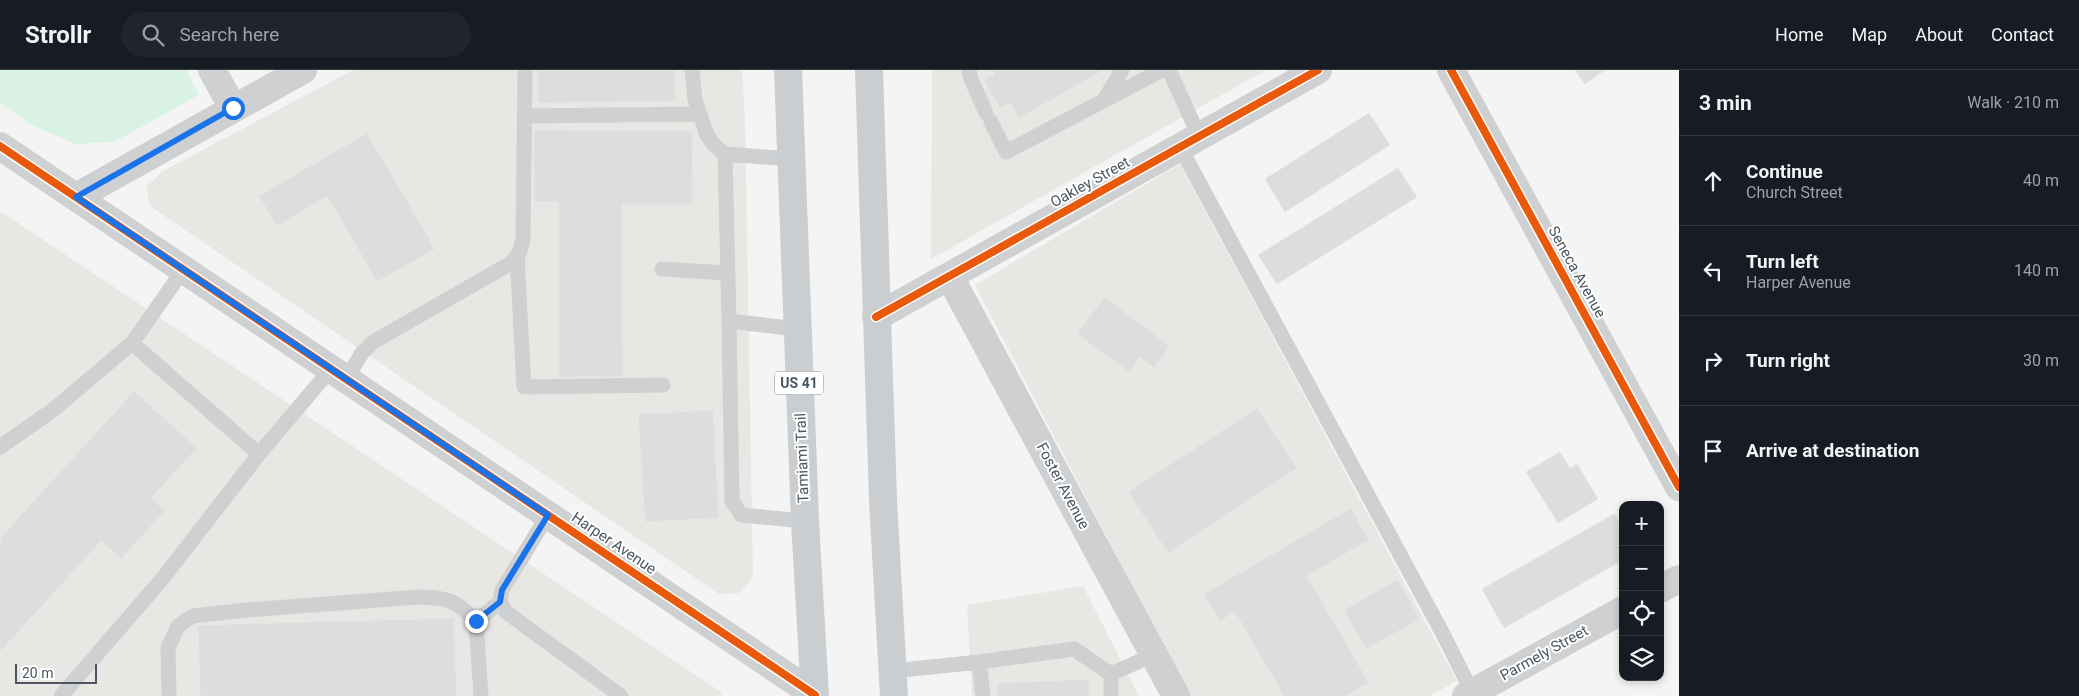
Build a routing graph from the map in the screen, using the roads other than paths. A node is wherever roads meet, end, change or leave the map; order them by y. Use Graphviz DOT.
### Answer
graph roads {
  1 [pos="212,70"];
  2 [pos="303,70"];
  3 [pos="525,70"];
  4 [pos="692,70"];
  5 [pos="788,70"];
  6 [pos="869,70"];
  7 [pos="968,70"];
  8 [pos="1122,70"];
  9 [pos="1162,70"];
  10 [pos="1169,70"];
  11 [pos="1318,70"];
  12 [pos="1451,70"];
  13 [pos="1103,101"];
  14 [pos="233,108"];
  15 [pos="700,114"];
  16 [pos="524,116"];
  17 [pos="1191,141"];
  18 [pos="0,146"];
  19 [pos="725,154"];
  20 [pos="791,159"];
  21 [pos="76,197"];
  22 [pos="517,256"];
  23 [pos="184,269"];
  24 [pos="662,269"];
  25 [pos="727,273"];
  26 [pos="950,276"];
  27 [pos="876,317"];
  28 [pos="729,321"];
  29 [pos="797,329"];
  30 [pos="132,343"];
  31 [pos="338,374"];
  32 [pos="662,385"];
  33 [pos="0,447"];
  34 [pos="259,454"];
  35 [pos="1679,487"];
  36 [pos="548,515"];
  37 [pos="805,521"];
  38 [pos="1679,579"];
  39 [pos="1664,587"];
  40 [pos="500,602"];
  41 [pos="1619,612"];
  42 [pos="476,621"];
  43 [pos="1154,654"];
  44 [pos="979,662"];
  45 [pos="1111,674"];
  46 [pos="893,683"];
  47 [pos="1469,694"];
  48 [pos="815,695"];
  49 [pos="60,696"];
  50 [pos="169,696"];
  51 [pos="481,696"];
  52 [pos="621,696"];
  53 [pos="983,696"];
  54 [pos="1111,696"];
  55 [pos="1176,696"];
  1 -- 14 [label="street"];
  2 -- 14 [label="street"];
  3 -- 16 [label="lane"];
  4 -- 15 [label="lane"];
  5 -- 20 [label="main road, Tamiami Trail / US 41"];
  6 -- 27 [label="main road"];
  7 -- 13 [label="lane"];
  8 -- 13 [label="lane"];
  9 -- 13 [label="lane"];
  10 -- 17 [label="lane"];
  11 -- 17 [label="street, Oakley Street"];
  12 -- 35 [label="street, Seneca Avenue"];
  14 -- 21 [label="street"];
  15 -- 16 [label="lane"];
  15 -- 19 [label="lane"];
  16 -- 22 [label="lane"];
  17 -- 26 [label="street, Oakley Street"];
  17 -- 47 [label="lane"];
  18 -- 21 [label="street, Harper Avenue"];
  19 -- 20 [label="lane"];
  19 -- 25 [label="lane"];
  20 -- 29 [label="main road, Tamiami Trail / US 41"];
  21 -- 23 [label="street, Harper Avenue"];
  22 -- 31 [label="lane"];
  22 -- 32 [label="lane"];
  23 -- 30 [label="lane"];
  23 -- 31 [label="street, Harper Avenue"];
  24 -- 25 [label="lane"];
  25 -- 28 [label="lane"];
  26 -- 27 [label="street, Oakley Street"];
  26 -- 43 [label="street, Foster Avenue"];
  27 -- 46 [label="main road"];
  28 -- 29 [label="lane"];
  28 -- 37 [label="lane"];
  29 -- 37 [label="main road, Tamiami Trail / US 41"];
  30 -- 33 [label="lane"];
  30 -- 34 [label="lane"];
  31 -- 34 [label="lane"];
  31 -- 36 [label="street, Harper Avenue"];
  34 -- 49 [label="lane"];
  36 -- 40 [label="lane"];
  36 -- 48 [label="street, Harper Avenue"];
  37 -- 48 [label="main road, Tamiami Trail / US 41"];
  38 -- 39 [label="street"];
  40 -- 42 [label="lane"];
  40 -- 52 [label="lane"];
  41 -- 47 [label="street, Parmely Street"];
  42 -- 50 [label="lane"];
  42 -- 51 [label="lane"];
  43 -- 45 [label="lane"];
  43 -- 55 [label="street, Foster Avenue"];
  44 -- 45 [label="lane"];
  44 -- 46 [label="lane"];
  44 -- 53 [label="lane"];
  45 -- 54 [label="lane"];
}
